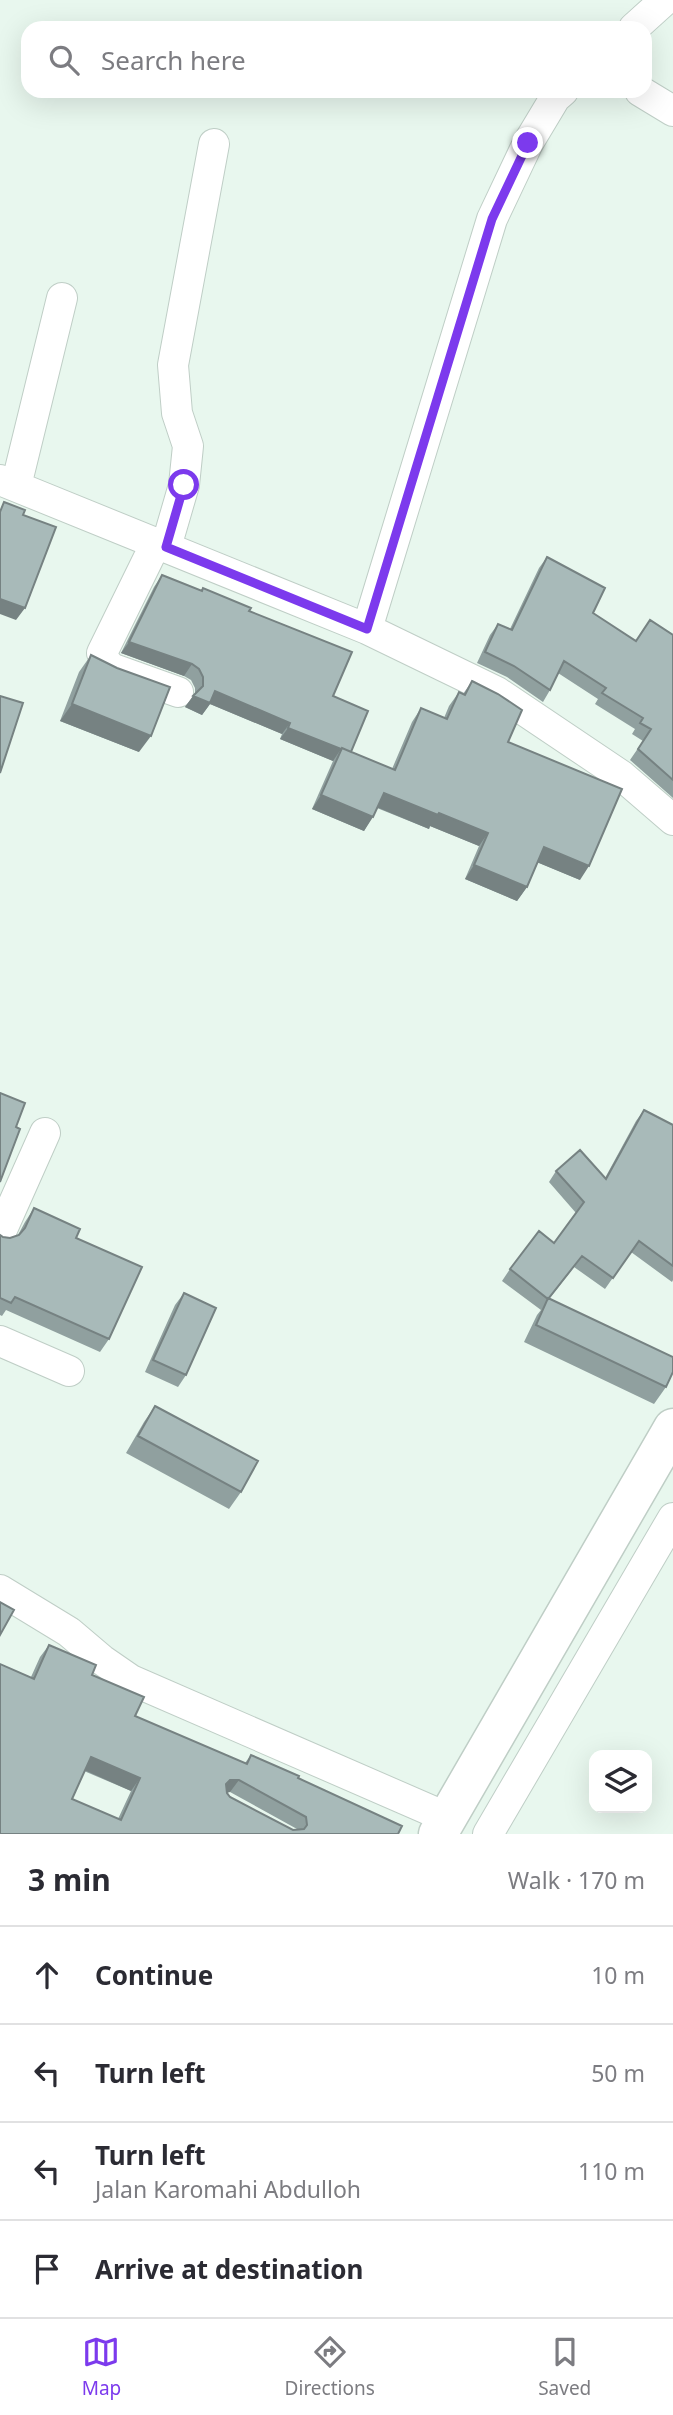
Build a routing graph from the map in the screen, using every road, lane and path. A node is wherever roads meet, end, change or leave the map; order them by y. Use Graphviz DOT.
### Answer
graph roads {
  1 [pos="666,0"];
  2 [pos="642,21"];
  3 [pos="555,98"];
  4 [pos="652,98"];
  5 [pos="673,111"];
  6 [pos="214,144"];
  7 [pos="62,298"];
  8 [pos="8,483"];
  9 [pos="161,545"];
  10 [pos="367,629"];
  11 [pos="178,692"];
  12 [pos="673,820"];
  13 [pos="45,1133"];
  14 [pos="0,1234"];
  15 [pos="0,1341"];
  16 [pos="69,1371"];
  17 [pos="673,1427"];
  18 [pos="673,1518"];
  19 [pos="0,1590"];
  20 [pos="443,1826"];
  21 [pos="488,1834"];
  1 -- 2 [label="street"];
  3 -- 10 [label="street"];
  4 -- 5 [label="street"];
  6 -- 9 [label="street"];
  7 -- 8 [label="street"];
  8 -- 9 [label="street"];
  9 -- 10 [label="street"];
  9 -- 11 [label="street"];
  10 -- 12 [label="street"];
  13 -- 14 [label="street"];
  15 -- 16 [label="street"];
  17 -- 20 [label="street"];
  18 -- 21 [label="street"];
  19 -- 20 [label="street"];
}
